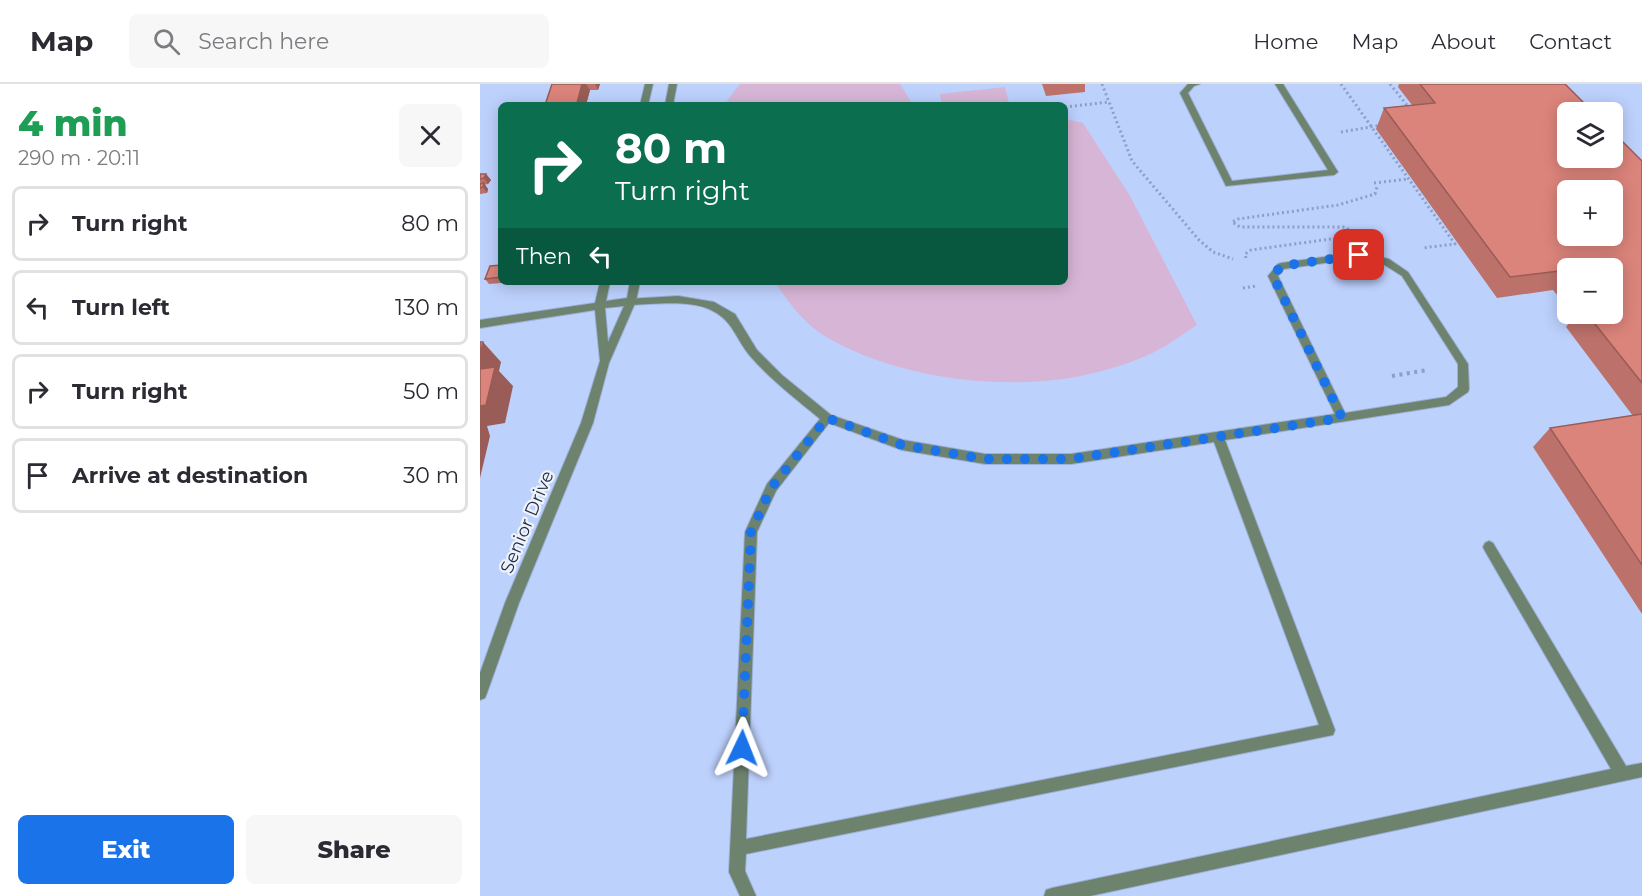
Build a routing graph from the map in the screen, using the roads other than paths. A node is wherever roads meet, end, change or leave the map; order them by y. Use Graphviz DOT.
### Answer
graph roads {
  1 [pos="649,84"];
  2 [pos="673,84"];
  3 [pos="1197,84"];
  4 [pos="1279,84"];
  5 [pos="645,102"];
  6 [pos="670,102"];
  7 [pos="605,285"];
  8 [pos="634,285"];
  9 [pos="631,301"];
  10 [pos="600,305"];
  11 [pos="480,324"];
  12 [pos="604,363"];
  13 [pos="827,418"];
  14 [pos="1342,418"];
  15 [pos="1218,437"];
  16 [pos="1489,547"];
  17 [pos="480,693"];
  18 [pos="1642,770"];
  19 [pos="1622,774"];
  20 [pos="738,848"];
  21 [pos="748,896"];
  22 [pos="1052,896"];
  1 -- 5 [label="street"];
  2 -- 6 [label="street"];
  3 -- 4 [label="street"];
  7 -- 10 [label="street, Senior Drive"];
  8 -- 9 [label="street, Senior Drive"];
  9 -- 10 [label="street"];
  9 -- 12 [label="street, Senior Drive"];
  9 -- 13 [label="street"];
  10 -- 11 [label="street"];
  10 -- 12 [label="street, Senior Drive"];
  12 -- 17 [label="street, Senior Drive"];
  13 -- 15 [label="street"];
  13 -- 20 [label="street"];
  14 -- 14 [label="street"];
  14 -- 15 [label="street"];
  15 -- 20 [label="street"];
  16 -- 19 [label="street"];
  18 -- 19 [label="street"];
  19 -- 22 [label="street"];
  20 -- 21 [label="street"];
}
